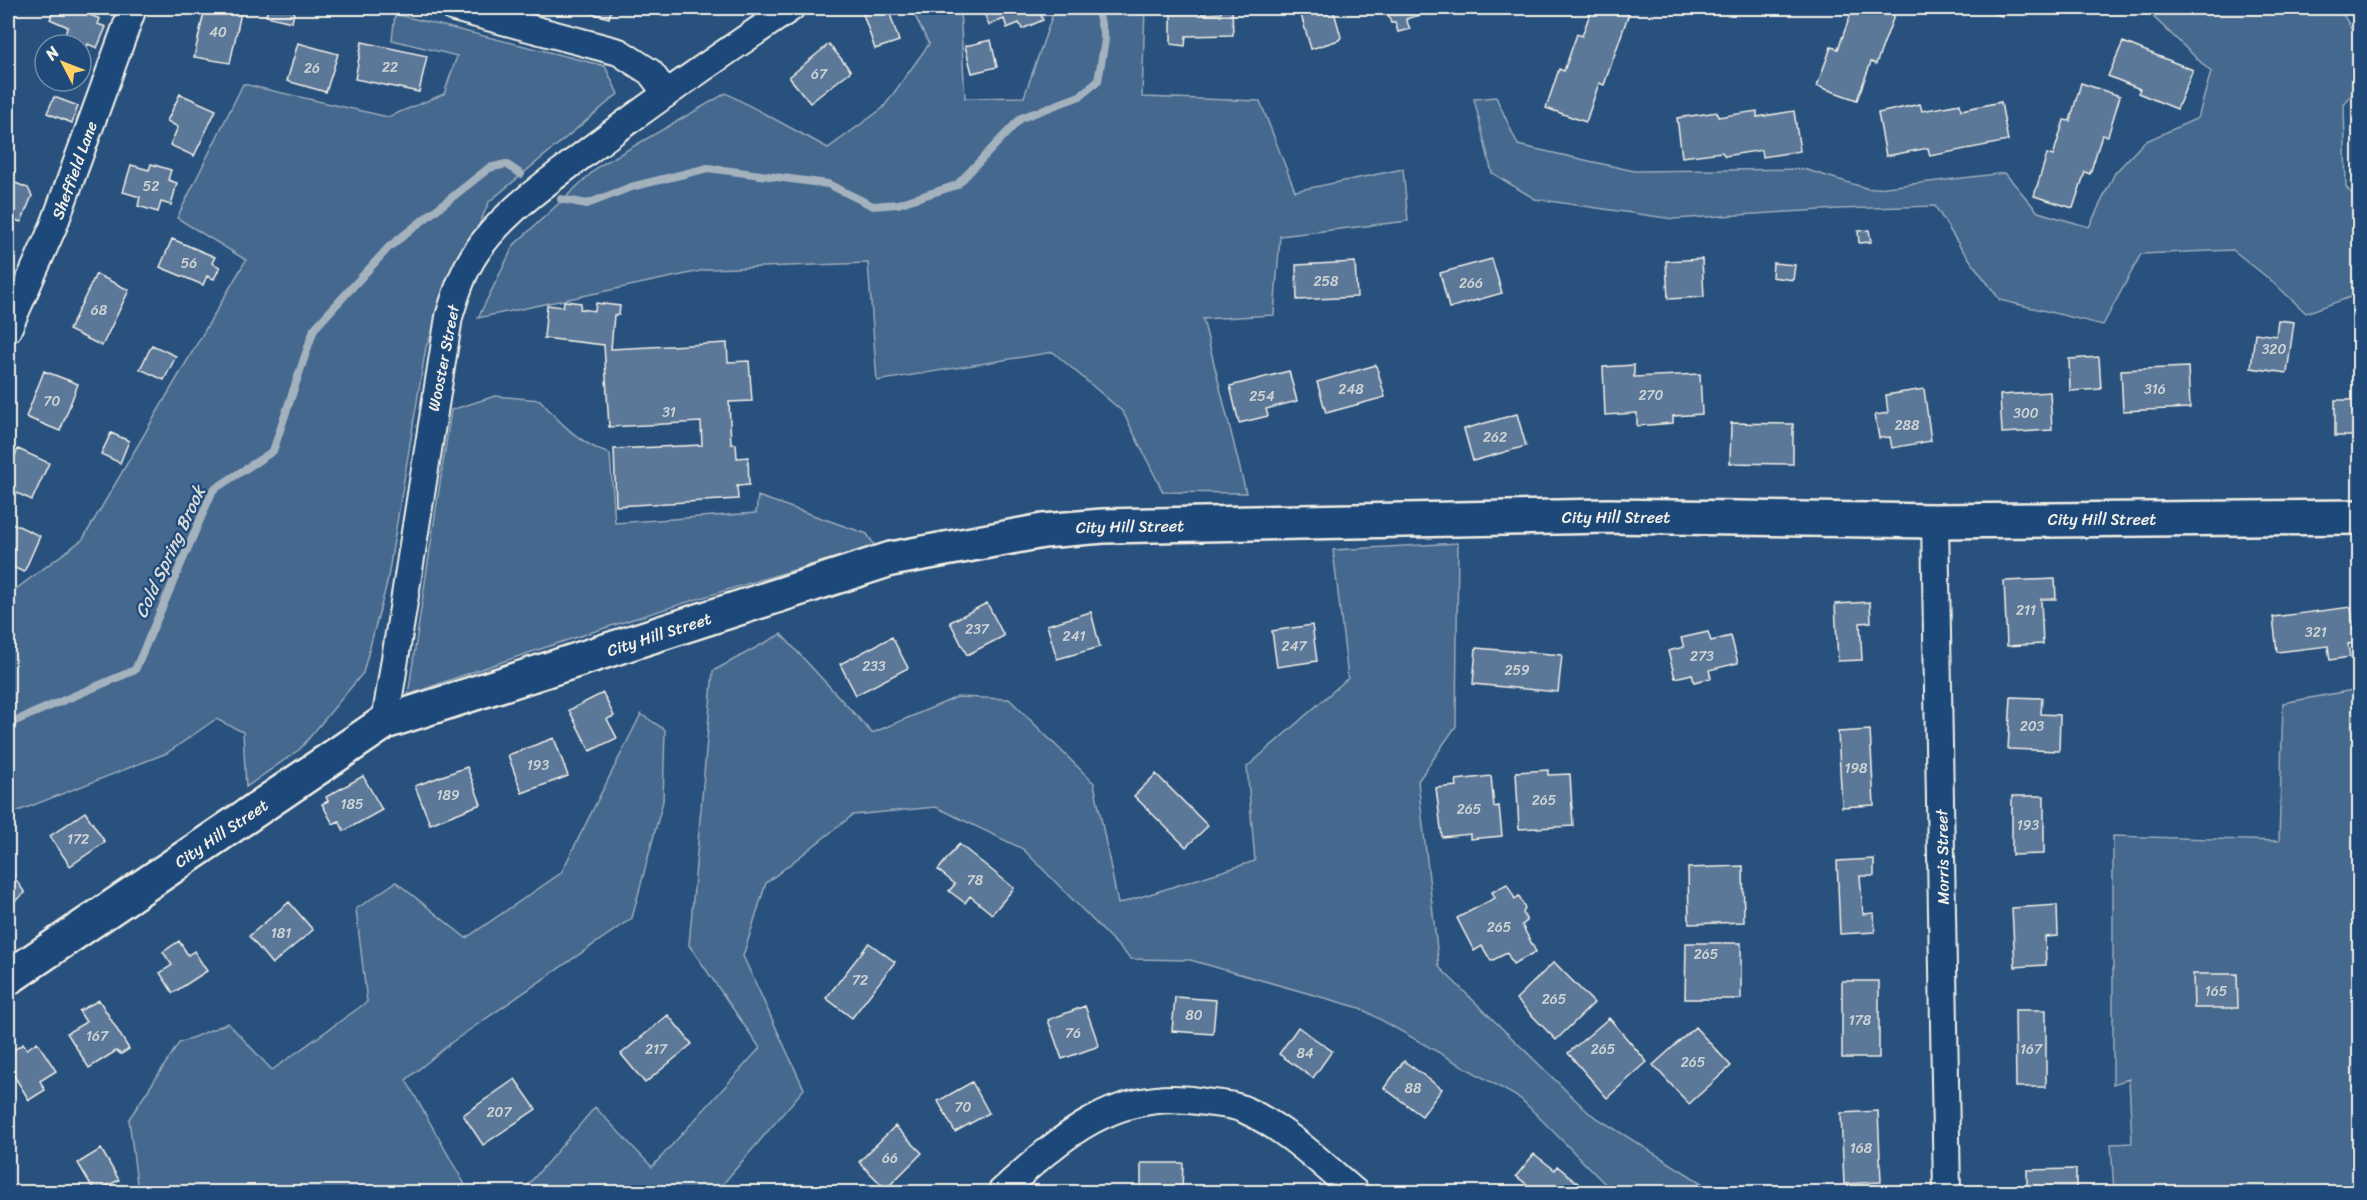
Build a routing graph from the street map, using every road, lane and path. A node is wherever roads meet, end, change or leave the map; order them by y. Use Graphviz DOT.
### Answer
graph roads {
  1 [pos="133,8"];
  2 [pos="454,8"];
  3 [pos="791,8"];
  4 [pos="666,93"];
  5 [pos="8,329"];
  6 [pos="2360,517"];
  7 [pos="1935,520"];
  8 [pos="385,722"];
  9 [pos="8,978"];
  10 [pos="1001,1192"];
  11 [pos="1355,1192"];
  12 [pos="1947,1192"];
  1 -- 5 [label="street, Sheffield Lane"];
  2 -- 4 [label="street"];
  3 -- 4 [label="street, Wooster Street"];
  4 -- 8 [label="street, Wooster Street"];
  6 -- 7 [label="street, City Hill Street"];
  7 -- 8 [label="street, City Hill Street"];
  7 -- 12 [label="street, Morris Street"];
  8 -- 9 [label="street, City Hill Street"];
  10 -- 11 [label="street"];
}
